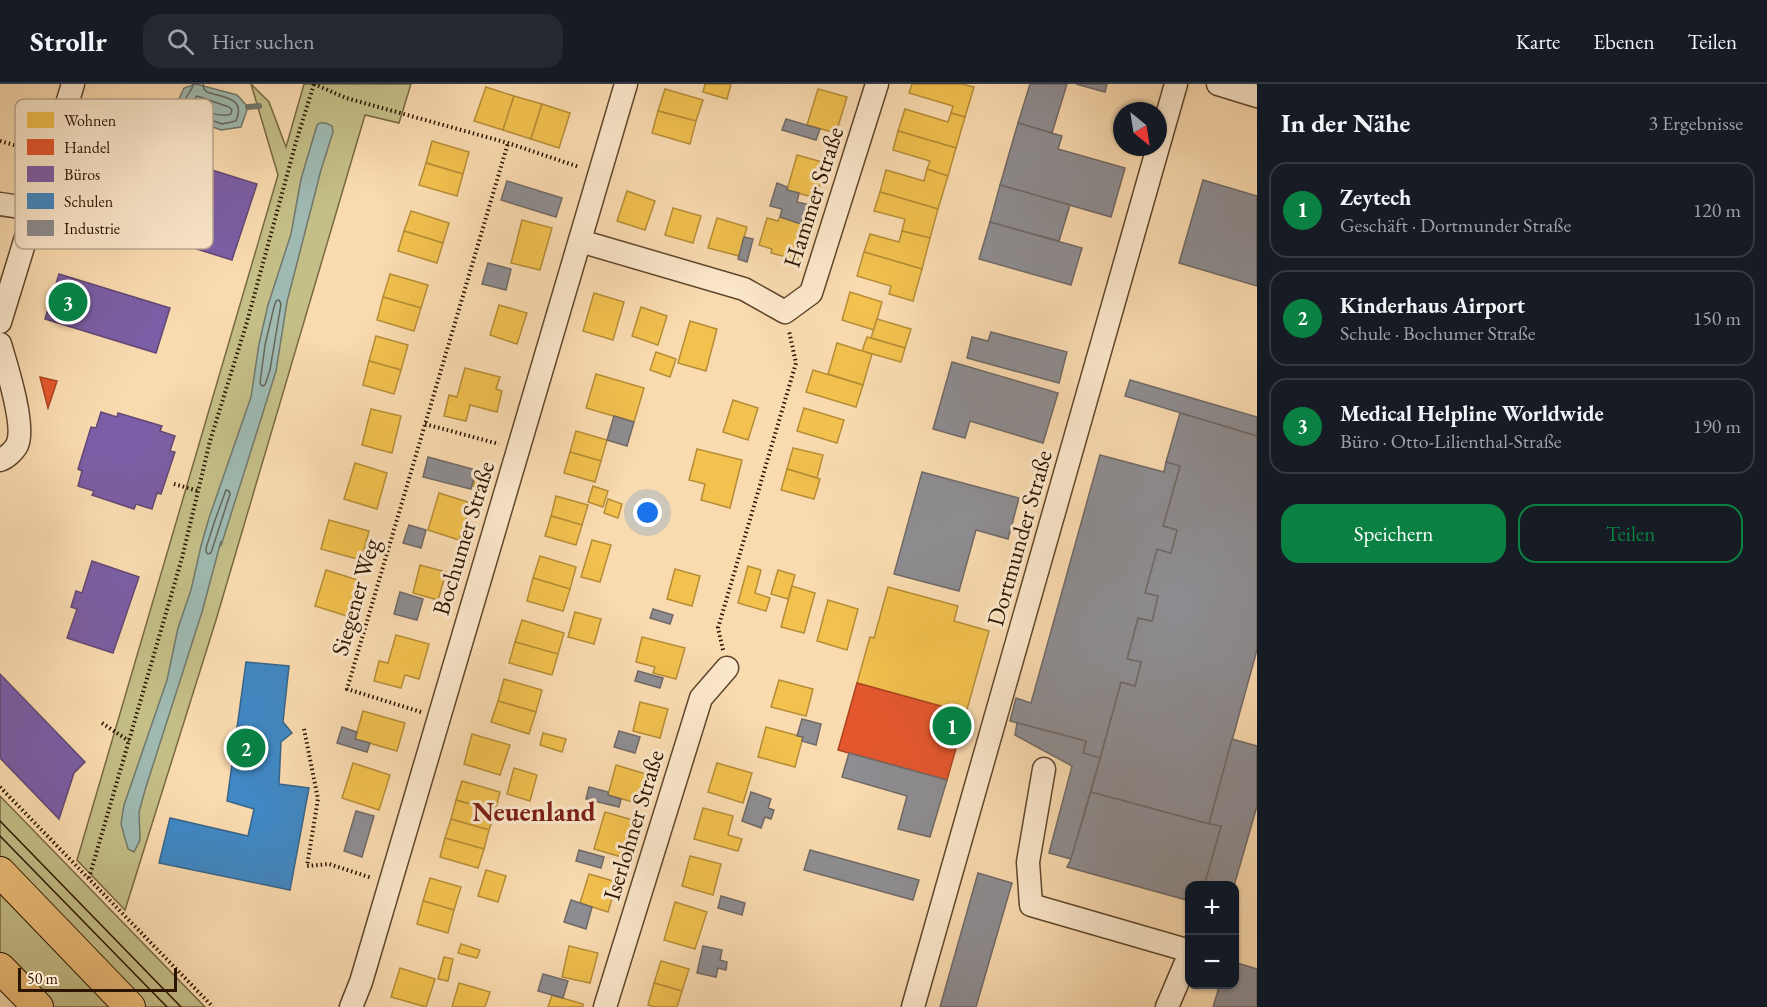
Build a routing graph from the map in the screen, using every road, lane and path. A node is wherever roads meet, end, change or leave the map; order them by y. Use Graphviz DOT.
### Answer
graph roads {
  1 [pos="73,84"];
  2 [pos="314,84"];
  3 [pos="626,84"];
  4 [pos="877,84"];
  5 [pos="1176,84"];
  6 [pos="1218,84"];
  7 [pos="1257,96"];
  8 [pos="68,99"];
  9 [pos="0,141"];
  10 [pos="508,143"];
  11 [pos="15,145"];
  12 [pos="598,174"];
  13 [pos="0,204"];
  14 [pos="15,206"];
  15 [pos="580,241"];
  16 [pos="21,249"];
  17 [pos="785,312"];
  18 [pos="0,322"];
  19 [pos="0,344"];
  20 [pos="425,424"];
  21 [pos="518,450"];
  22 [pos="0,460"];
  23 [pos="174,484"];
  24 [pos="198,491"];
  25 [pos="727,668"];
  26 [pos="438,717"];
  27 [pos="102,723"];
  28 [pos="304,729"];
  29 [pos="129,741"];
  30 [pos="1044,769"];
  31 [pos="0,787"];
  32 [pos="0,872"];
  33 [pos="89,878"];
  34 [pos="390,884"];
  35 [pos="1185,951"];
  36 [pos="1185,964"];
  37 [pos="0,968"];
  38 [pos="130,1006"];
  39 [pos="38,1007"];
  40 [pos="95,1007"];
  41 [pos="213,1007"];
  42 [pos="351,1007"];
  43 [pos="605,1007"];
  44 [pos="913,1007"];
  45 [pos="1167,1007"];
  1 -- 8 [label="street"];
  2 -- 10 [label="path"];
  2 -- 24 [label="path"];
  3 -- 12 [label="street, Bochumer Straße"];
  4 -- 17 [label="street, Hammer Straße"];
  5 -- 44 [label="street, Dortmunder Straße"];
  6 -- 7 [label="street"];
  9 -- 11 [label="path"];
  10 -- 12 [label="path"];
  10 -- 20 [label="path, Siegener Weg"];
  12 -- 15 [label="street, Bochumer Straße"];
  13 -- 14 [label="street"];
  15 -- 17 [label="street"];
  15 -- 21 [label="street, Bochumer Straße"];
  16 -- 18 [label="street"];
  17 -- 25 [label="path"];
  19 -- 22 [label="street"];
  20 -- 21 [label="path"];
  20 -- 26 [label="path, Siegener Weg"];
  21 -- 26 [label="street, Bochumer Straße"];
  23 -- 24 [label="path"];
  24 -- 29 [label="path"];
  25 -- 43 [label="street, Iserlohner Straße"];
  26 -- 34 [label="street, Bochumer Straße"];
  27 -- 29 [label="path"];
  28 -- 34 [label="path"];
  29 -- 33 [label="path"];
  30 -- 35 [label="street"];
  31 -- 33 [label="path"];
  32 -- 38 [label="main road"];
  33 -- 41 [label="path"];
  34 -- 42 [label="street, Bochumer Straße"];
  36 -- 45 [label="street"];
  37 -- 39 [label="main road"];
  38 -- 40 [label="main road"];
}
